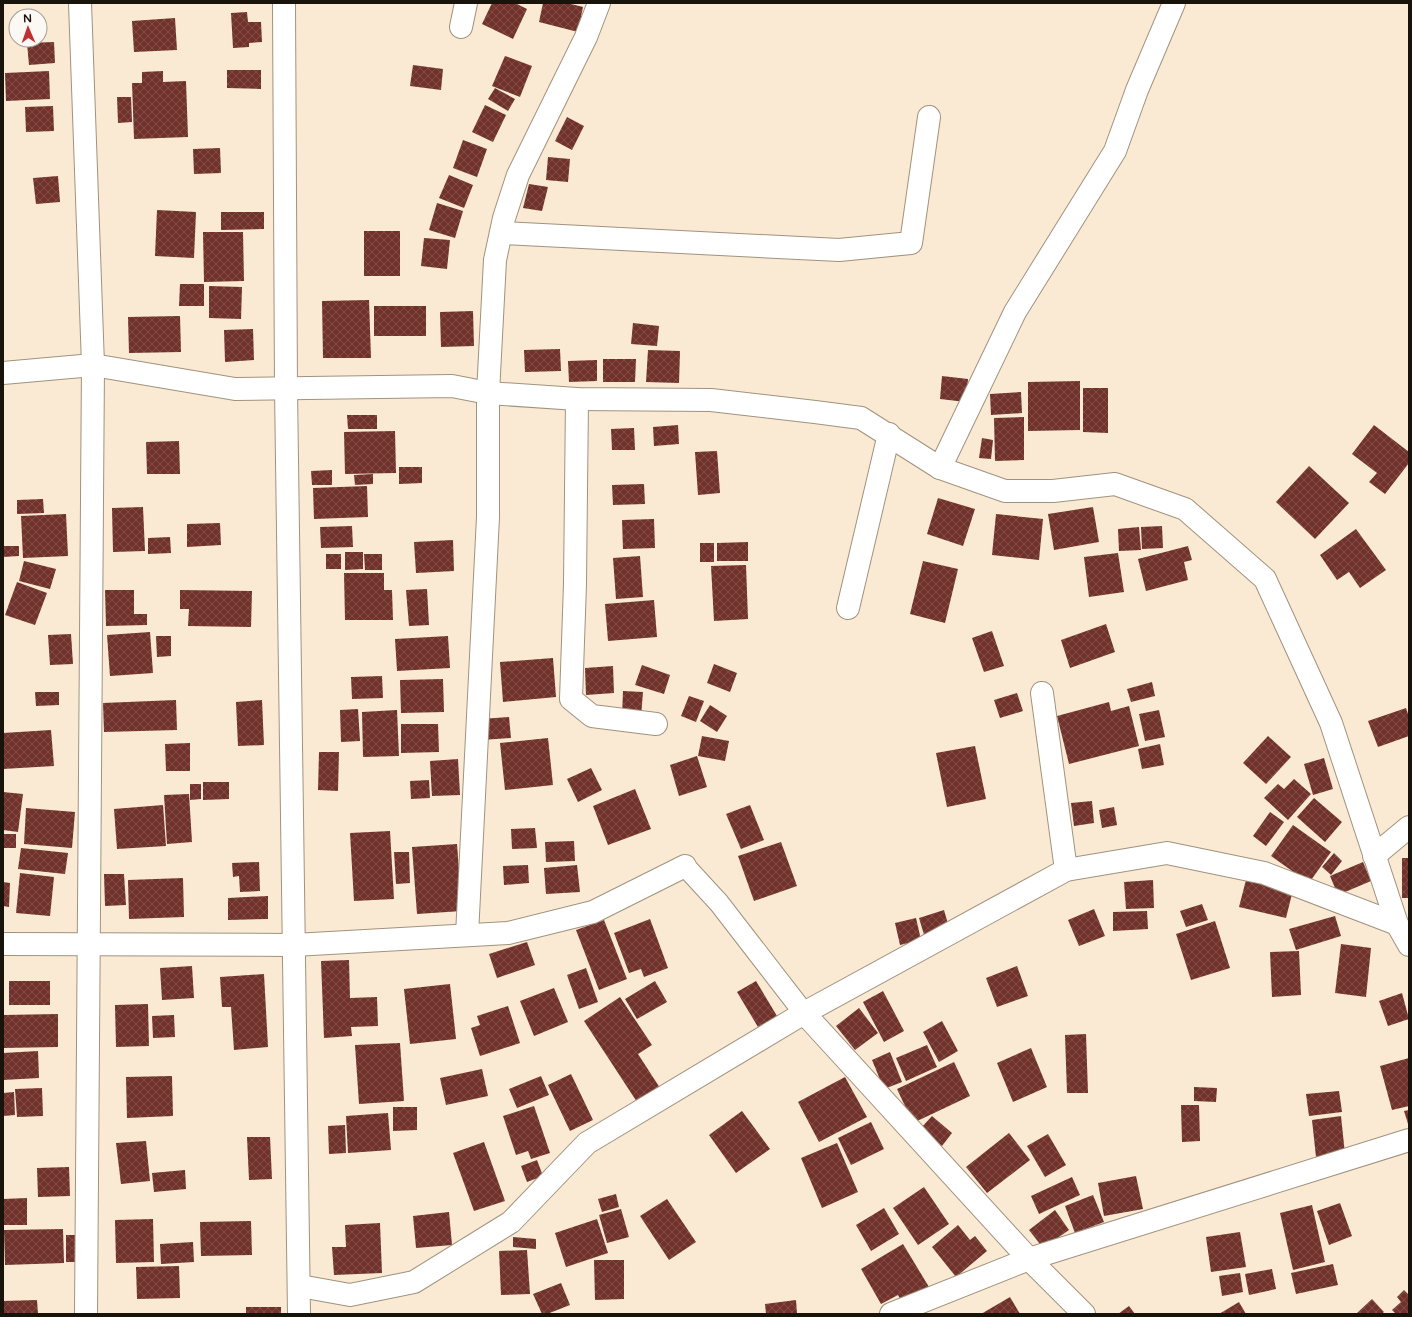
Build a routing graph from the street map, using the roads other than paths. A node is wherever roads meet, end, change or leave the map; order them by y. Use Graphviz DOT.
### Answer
graph roads {
  1 [pos="80,3"];
  2 [pos="284,3"];
  3 [pos="466,3"];
  4 [pos="599,3"];
  5 [pos="1174,3"];
  6 [pos="461,27"];
  7 [pos="929,117"];
  8 [pos="501,233"];
  9 [pos="93,365"];
  10 [pos="3,373"];
  11 [pos="286,389"];
  12 [pos="488,393"];
  13 [pos="577,399"];
  14 [pos="889,434"];
  15 [pos="940,468"];
  16 [pos="848,608"];
  17 [pos="1042,693"];
  18 [pos="656,724"];
  19 [pos="1409,827"];
  20 [pos="1374,856"];
  21 [pos="685,866"];
  22 [pos="1066,870"];
  23 [pos="1397,924"];
  24 [pos="467,935"];
  25 [pos="3,944"];
  26 [pos="89,945"];
  27 [pos="294,945"];
  28 [pos="1409,945"];
  29 [pos="804,1013"];
  30 [pos="1409,1140"];
  31 [pos="1029,1259"];
  32 [pos="300,1286"];
  33 [pos="86,1314"];
  34 [pos="299,1314"];
  35 [pos="891,1314"];
  36 [pos="1084,1314"];
  1 -- 9 [label="street"];
  2 -- 11 [label="street"];
  3 -- 6 [label="street"];
  4 -- 8 [label="street"];
  5 -- 15 [label="street"];
  7 -- 8 [label="street"];
  8 -- 12 [label="street"];
  9 -- 10 [label="street"];
  9 -- 11 [label="street"];
  9 -- 26 [label="street"];
  11 -- 12 [label="street"];
  11 -- 27 [label="street"];
  12 -- 13 [label="street"];
  12 -- 24 [label="street"];
  13 -- 14 [label="street"];
  13 -- 18 [label="street"];
  14 -- 15 [label="street"];
  14 -- 16 [label="street"];
  15 -- 20 [label="street"];
  17 -- 22 [label="street"];
  19 -- 20 [label="street"];
  20 -- 23 [label="street"];
  21 -- 24 [label="street"];
  21 -- 29 [label="street"];
  22 -- 23 [label="street"];
  22 -- 29 [label="street"];
  23 -- 28 [label="street"];
  24 -- 27 [label="street"];
  25 -- 26 [label="street"];
  26 -- 27 [label="street"];
  26 -- 33 [label="street"];
  27 -- 32 [label="street"];
  29 -- 31 [label="street"];
  29 -- 32 [label="street"];
  30 -- 31 [label="street"];
  31 -- 35 [label="street"];
  31 -- 36 [label="street"];
  32 -- 34 [label="street"];
}
